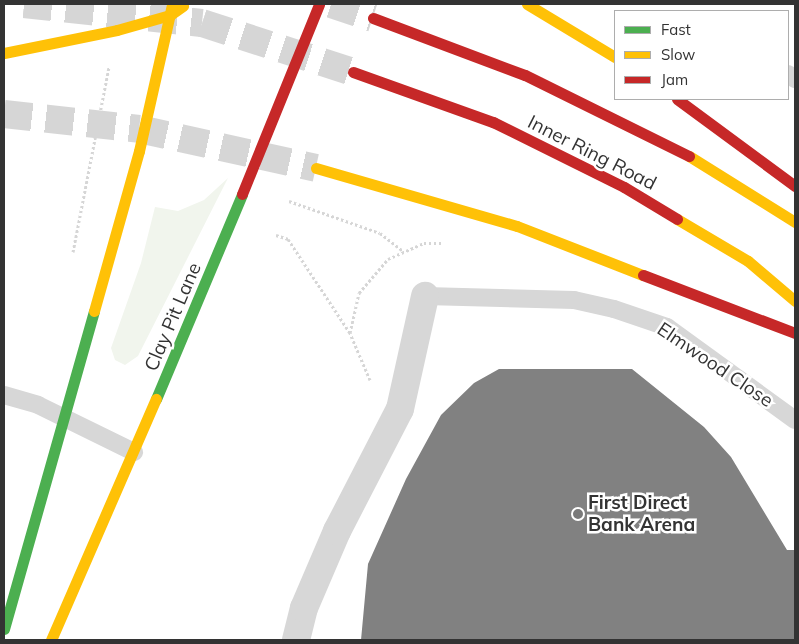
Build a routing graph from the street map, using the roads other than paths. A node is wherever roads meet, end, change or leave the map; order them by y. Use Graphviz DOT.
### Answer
graph roads {
  1 [pos="186,4"];
  2 [pos="319,4"];
  3 [pos="527,4"];
  4 [pos="171,9"];
  5 [pos="374,18"];
  6 [pos="116,30"];
  7 [pos="130,39"];
  8 [pos="4,48"];
  9 [pos="24,50"];
  10 [pos="4,53"];
  11 [pos="614,56"];
  12 [pos="145,58"];
  13 [pos="353,72"];
  14 [pos="151,86"];
  15 [pos="678,100"];
  16 [pos="316,168"];
  17 [pos="795,186"];
  18 [pos="795,222"];
  19 [pos="425,296"];
  20 [pos="795,301"];
  21 [pos="795,333"];
  22 [pos="4,395"];
  23 [pos="64,418"];
  24 [pos="795,420"];
  25 [pos="134,452"];
  26 [pos="4,629"];
  27 [pos="51,640"];
  28 [pos="296,640"];
  1 -- 4 [label="highway"];
  2 -- 25 [label="highway, Clay Pit Lane"];
  3 -- 11 [label="highway"];
  4 -- 6 [label="highway"];
  4 -- 14 [label="highway"];
  5 -- 18 [label="highway"];
  6 -- 7 [label="highway"];
  6 -- 9 [label="highway"];
  8 -- 9 [label="highway"];
  9 -- 10 [label="highway"];
  12 -- 14 [label="highway"];
  13 -- 20 [label="highway, Inner Ring Road"];
  14 -- 23 [label="highway"];
  15 -- 17 [label="highway"];
  16 -- 21 [label="highway"];
  19 -- 24 [label="lane, Elmwood Close"];
  19 -- 28 [label="street"];
  22 -- 23 [label="lane"];
  23 -- 25 [label="lane"];
  23 -- 26 [label="highway"];
  25 -- 27 [label="highway, Clay Pit Lane"];
}
